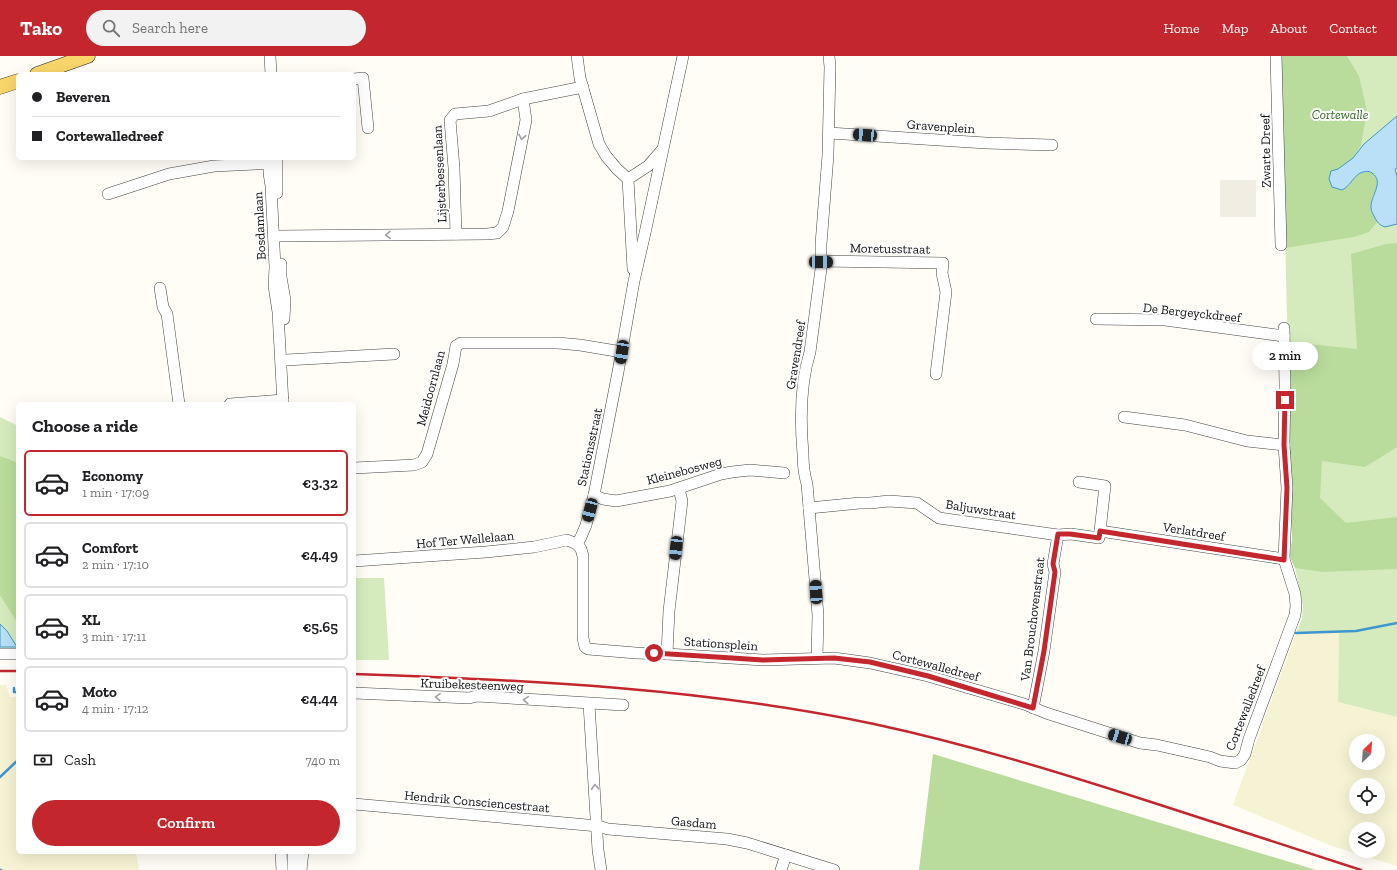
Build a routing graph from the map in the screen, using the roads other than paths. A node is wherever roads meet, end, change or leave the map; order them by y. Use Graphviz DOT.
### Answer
graph roads {
  1 [pos="88,56"];
  2 [pos="270,56"];
  3 [pos="577,56"];
  4 [pos="829,56"];
  5 [pos="1276,56"];
  6 [pos="682,60"];
  7 [pos="43,72"];
  8 [pos="271,72"];
  9 [pos="356,79"];
  10 [pos="16,81"];
  11 [pos="0,87"];
  12 [pos="583,87"];
  13 [pos="523,99"];
  14 [pos="368,128"];
  15 [pos="829,133"];
  16 [pos="1052,145"];
  17 [pos="663,149"];
  18 [pos="273,161"];
  19 [pos="628,180"];
  20 [pos="108,194"];
  21 [pos="456,234"];
  22 [pos="279,236"];
  23 [pos="642,244"];
  24 [pos="1281,244"];
  25 [pos="821,262"];
  26 [pos="160,288"];
  27 [pos="279,292"];
  28 [pos="1096,319"];
  29 [pos="1284,332"];
  30 [pos="622,352"];
  31 [pos="394,354"];
  32 [pos="286,360"];
  33 [pos="936,374"];
  34 [pos="179,402"];
  35 [pos="285,402"];
  36 [pos="285,402"];
  37 [pos="1124,417"];
  38 [pos="1284,445"];
  39 [pos="356,468"];
  40 [pos="784,473"];
  41 [pos="1079,482"];
  42 [pos="679,488"];
  43 [pos="594,495"];
  44 [pos="809,508"];
  45 [pos="1100,531"];
  46 [pos="1058,534"];
  47 [pos="577,544"];
  48 [pos="1284,560"];
  49 [pos="356,561"];
  50 [pos="0,654"];
  51 [pos="16,654"];
  52 [pos="667,654"];
  53 [pos="817,658"];
  54 [pos="356,693"];
  55 [pos="589,704"];
  56 [pos="623,705"];
  57 [pos="1033,708"];
  58 [pos="356,804"];
  59 [pos="598,826"];
  60 [pos="281,854"];
  61 [pos="293,854"];
  62 [pos="303,854"];
  63 [pos="786,855"];
  64 [pos="282,870"];
  65 [pos="293,870"];
  66 [pos="301,870"];
  67 [pos="601,870"];
  68 [pos="781,870"];
  69 [pos="834,870"];
  1 -- 7 [label="main road"];
  2 -- 8 [label="street"];
  3 -- 12 [label="street"];
  4 -- 15 [label="street, Gravendreef"];
  5 -- 24 [label="street, Zwarte Dreef"];
  6 -- 17 [label="street, Stationsstraat"];
  9 -- 14 [label="street"];
  10 -- 11 [label="main road"];
  12 -- 13 [label="street, Lijsterbessenlaan"];
  12 -- 19 [label="street"];
  13 -- 21 [label="street, Lijsterbessenlaan, one-way"];
  13 -- 21 [label="street, Lijsterbessenlaan"];
  15 -- 16 [label="street, Gravenplein"];
  15 -- 25 [label="street, Gravendreef"];
  17 -- 19 [label="street, Stationsstraat"];
  17 -- 23 [label="street, Stationsstraat"];
  18 -- 20 [label="street"];
  18 -- 22 [label="street, Bosdamlaan"];
  18 -- 27 [label="street, Bosdamlaan"];
  19 -- 23 [label="street, Stationsstraat"];
  21 -- 22 [label="street, Lijsterbessenlaan, one-way"];
  22 -- 27 [label="street, Bosdamlaan"];
  23 -- 30 [label="street, Stationsstraat"];
  25 -- 33 [label="street, Moretusstraat"];
  25 -- 44 [label="street, Gravendreef"];
  26 -- 34 [label="street"];
  27 -- 32 [label="street, Bosdamlaan"];
  27 -- 35 [label="street, Bosdamlaan"];
  28 -- 29 [label="street, De Bergeyckdreef"];
  29 -- 38 [label="street, Cortewalledreef"];
  30 -- 39 [label="street, Meidoornlaan"];
  30 -- 43 [label="street, Stationsstraat"];
  31 -- 32 [label="street"];
  32 -- 36 [label="street, Bosdamlaan"];
  37 -- 38 [label="street"];
  38 -- 48 [label="street, Cortewalledreef"];
  40 -- 42 [label="street, Kleinebosweg"];
  41 -- 45 [label="street"];
  42 -- 43 [label="street, Kleinebosweg"];
  42 -- 52 [label="street"];
  43 -- 47 [label="street, Stationsstraat"];
  44 -- 46 [label="street, Baljuwstraat"];
  44 -- 53 [label="street, Gravendreef"];
  45 -- 46 [label="street, Verlatdreef"];
  45 -- 48 [label="street, Verlatdreef"];
  46 -- 57 [label="street, Van Brouchovenstraat"];
  47 -- 49 [label="street, Hof Ter Wellelaan"];
  47 -- 52 [label="street, Stationsplein"];
  48 -- 57 [label="street, Cortewalledreef"];
  50 -- 51 [label="street"];
  52 -- 53 [label="street, Stationsplein"];
  53 -- 57 [label="street, Cortewalledreef"];
  55 -- 54 [label="street, Kruibekesteenweg, one-way"];
  55 -- 56 [label="street, Kruibekesteenweg"];
  59 -- 55 [label="street, one-way"];
  58 -- 59 [label="street, Hendrik Consciencestraat"];
  59 -- 63 [label="street, Gasdam"];
  59 -- 67 [label="street"];
  60 -- 64 [label="street"];
  61 -- 65 [label="street"];
  62 -- 66 [label="street"];
  63 -- 68 [label="street"];
  63 -- 69 [label="street, Gasdam"];
}
